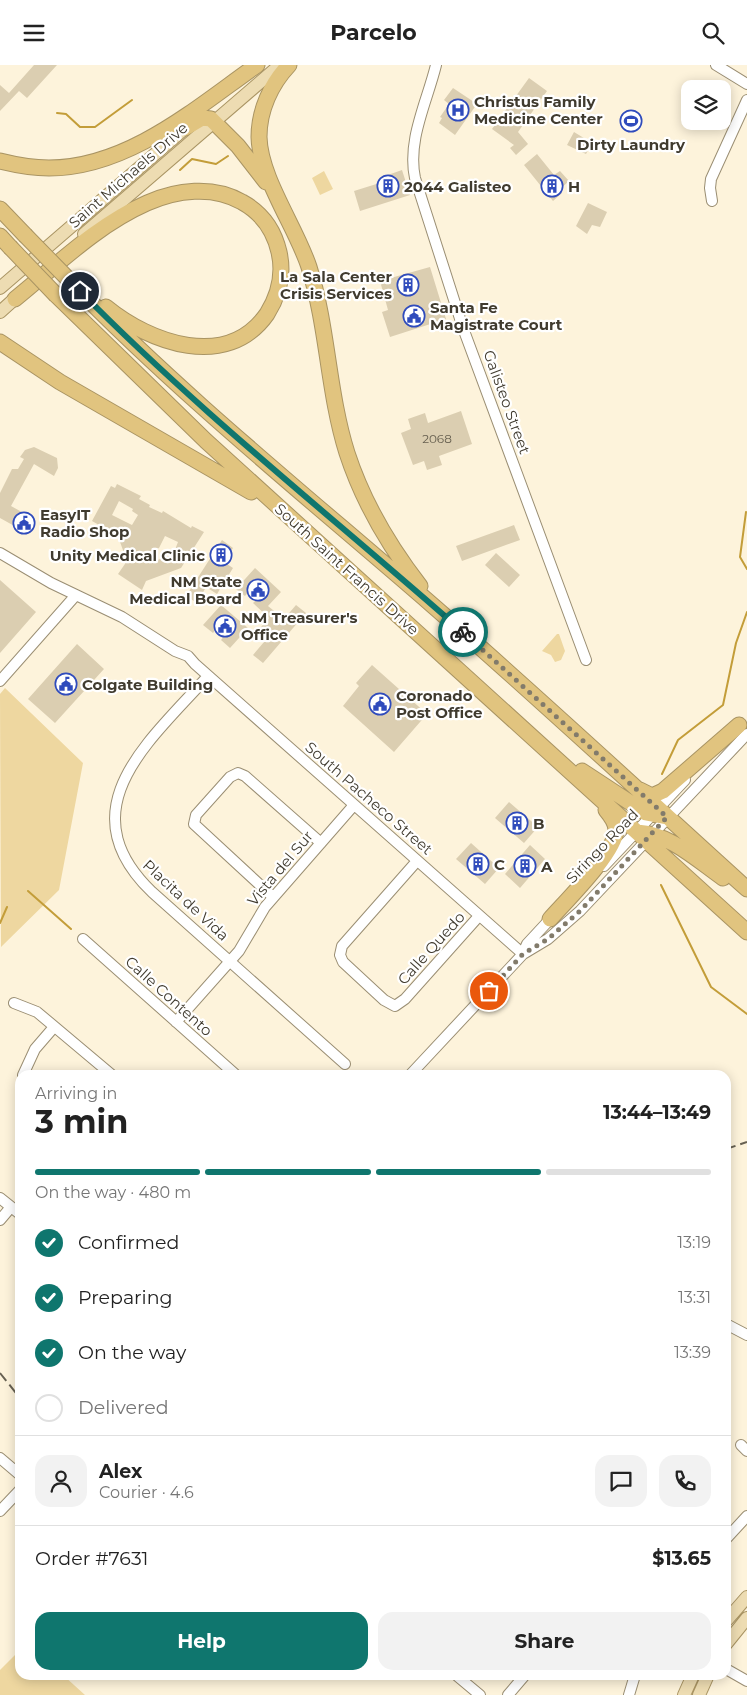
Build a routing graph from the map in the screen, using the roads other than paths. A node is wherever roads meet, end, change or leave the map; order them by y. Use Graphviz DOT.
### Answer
graph roads {
  1 [pos="257,65"];
  2 [pos="280,65"];
  3 [pos="289,65"];
  4 [pos="436,65"];
  5 [pos="716,65"];
  6 [pos="747,84"];
  7 [pos="747,100"];
  8 [pos="214,121"];
  9 [pos="185,128"];
  10 [pos="0,161"];
  11 [pos="712,201"];
  12 [pos="281,204"];
  13 [pos="0,209"];
  14 [pos="5,242"];
  15 [pos="71,280"];
  16 [pos="0,288"];
  17 [pos="15,299"];
  18 [pos="0,312"];
  19 [pos="0,342"];
  20 [pos="0,357"];
  21 [pos="60,382"];
  22 [pos="312,538"];
  23 [pos="0,553"];
  24 [pos="76,595"];
  25 [pos="452,623"];
  26 [pos="586,660"];
  27 [pos="208,676"];
  28 [pos="0,681"];
  29 [pos="518,724"];
  30 [pos="744,726"];
  31 [pos="566,767"];
  32 [pos="636,788"];
  33 [pos="354,805"];
  34 [pos="659,814"];
  35 [pos="646,835"];
  36 [pos="321,843"];
  37 [pos="417,861"];
  38 [pos="747,889"];
  39 [pos="747,894"];
  40 [pos="273,897"];
  41 [pos="479,915"];
  42 [pos="550,919"];
  43 [pos="747,932"];
  44 [pos="83,939"];
  45 [pos="523,954"];
  46 [pos="230,961"];
  47 [pos="14,1003"];
  48 [pos="176,1022"];
  49 [pos="54,1027"];
  50 [pos="345,1064"];
  51 [pos="26,1070"];
  52 [pos="106,1070"];
  53 [pos="230,1070"];
  54 [pos="415,1070"];
  55 [pos="0,1198"];
  56 [pos="11,1207"];
  57 [pos="15,1210"];
  58 [pos="0,1220"];
  59 [pos="731,1327"];
  60 [pos="747,1335"];
  61 [pos="0,1458"];
  62 [pos="15,1471"];
  63 [pos="15,1495"];
  64 [pos="0,1511"];
  65 [pos="747,1516"];
  66 [pos="731,1534"];
  67 [pos="747,1597"];
  68 [pos="731,1615"];
  69 [pos="747,1619"];
  70 [pos="731,1639"];
  71 [pos="731,1672"];
  72 [pos="462,1680"];
  73 [pos="521,1680"];
  74 [pos="634,1680"];
  75 [pos="691,1680"];
  76 [pos="706,1680"];
  77 [pos="747,1681"];
  78 [pos="480,1695"];
  79 [pos="508,1695"];
  80 [pos="629,1695"];
  81 [pos="684,1695"];
  82 [pos="699,1695"];
  1 -- 9 [label="main road, Saint Michaels Drive"];
  1 -- 10 [label="highway"];
  2 -- 8 [label="main road, Saint Michaels Drive"];
  3 -- 12 [label="highway"];
  4 -- 26 [label="street, Galisteo Street"];
  5 -- 6 [label="street"];
  7 -- 11 [label="street"];
  8 -- 9 [label="highway"];
  8 -- 12 [label="highway"];
  8 -- 17 [label="main road, Saint Michaels Drive"];
  9 -- 16 [label="main road, Saint Michaels Drive"];
  12 -- 25 [label="highway"];
  13 -- 15 [label="highway, South Saint Francis Drive, bridge"];
  14 -- 22 [label="highway, South Saint Francis Drive, bridge"];
  15 -- 17 [label="highway"];
  15 -- 25 [label="highway, South Saint Francis Drive"];
  17 -- 18 [label="main road, Saint Michaels Drive"];
  19 -- 21 [label="highway"];
  20 -- 21 [label="highway"];
  21 -- 22 [label="highway"];
  22 -- 29 [label="highway, South Saint Francis Drive"];
  23 -- 24 [label="street, South Pacheco Street"];
  24 -- 27 [label="street, South Pacheco Street"];
  24 -- 28 [label="street"];
  25 -- 32 [label="highway, South Saint Francis Drive"];
  27 -- 33 [label="street, South Pacheco Street"];
  27 -- 46 [label="street, Placita de Vida"];
  29 -- 31 [label="highway, South Saint Francis Drive"];
  29 -- 34 [label="highway"];
  30 -- 32 [label="highway"];
  30 -- 34 [label="street, Siringo Road"];
  31 -- 35 [label="highway, South Saint Francis Drive"];
  31 -- 42 [label="highway"];
  32 -- 34 [label="highway, South Saint Francis Drive"];
  33 -- 36 [label="street, Vista del Sur"];
  33 -- 37 [label="street, South Pacheco Street"];
  34 -- 35 [label="street, Siringo Road"];
  34 -- 35 [label="street, Siringo Road"];
  34 -- 38 [label="highway, South Saint Francis Drive"];
  35 -- 39 [label="highway"];
  35 -- 42 [label="street, Siringo Road"];
  35 -- 43 [label="highway, South Saint Francis Drive"];
  35 -- 45 [label="street, Siringo Road"];
  36 -- 40 [label="street, Vista del Sur"];
  36 -- 40 [label="street"];
  37 -- 41 [label="street, South Pacheco Street"];
  37 -- 41 [label="street, Calle Quedo"];
  40 -- 46 [label="street, Vista del Sur"];
  41 -- 45 [label="street, South Pacheco Street"];
  42 -- 45 [label="street, Siringo Road"];
  44 -- 48 [label="street, Calle Contento"];
  45 -- 54 [label="street, Siringo Road"];
  46 -- 48 [label="street, Vista del Sur"];
  46 -- 50 [label="street, Placita de Vida"];
  47 -- 49 [label="street"];
  48 -- 53 [label="street, Calle Contento"];
  49 -- 51 [label="street"];
  49 -- 52 [label="street"];
  55 -- 56 [label="street"];
  56 -- 57 [label="street"];
  56 -- 58 [label="street"];
  59 -- 60 [label="street"];
  61 -- 62 [label="street"];
  63 -- 64 [label="street"];
  65 -- 66 [label="street"];
  67 -- 68 [label="main road"];
  69 -- 70 [label="main road"];
  71 -- 77 [label="street"];
  72 -- 78 [label="street"];
  73 -- 79 [label="street"];
  74 -- 80 [label="street"];
  75 -- 81 [label="main road"];
  76 -- 82 [label="main road"];
}
